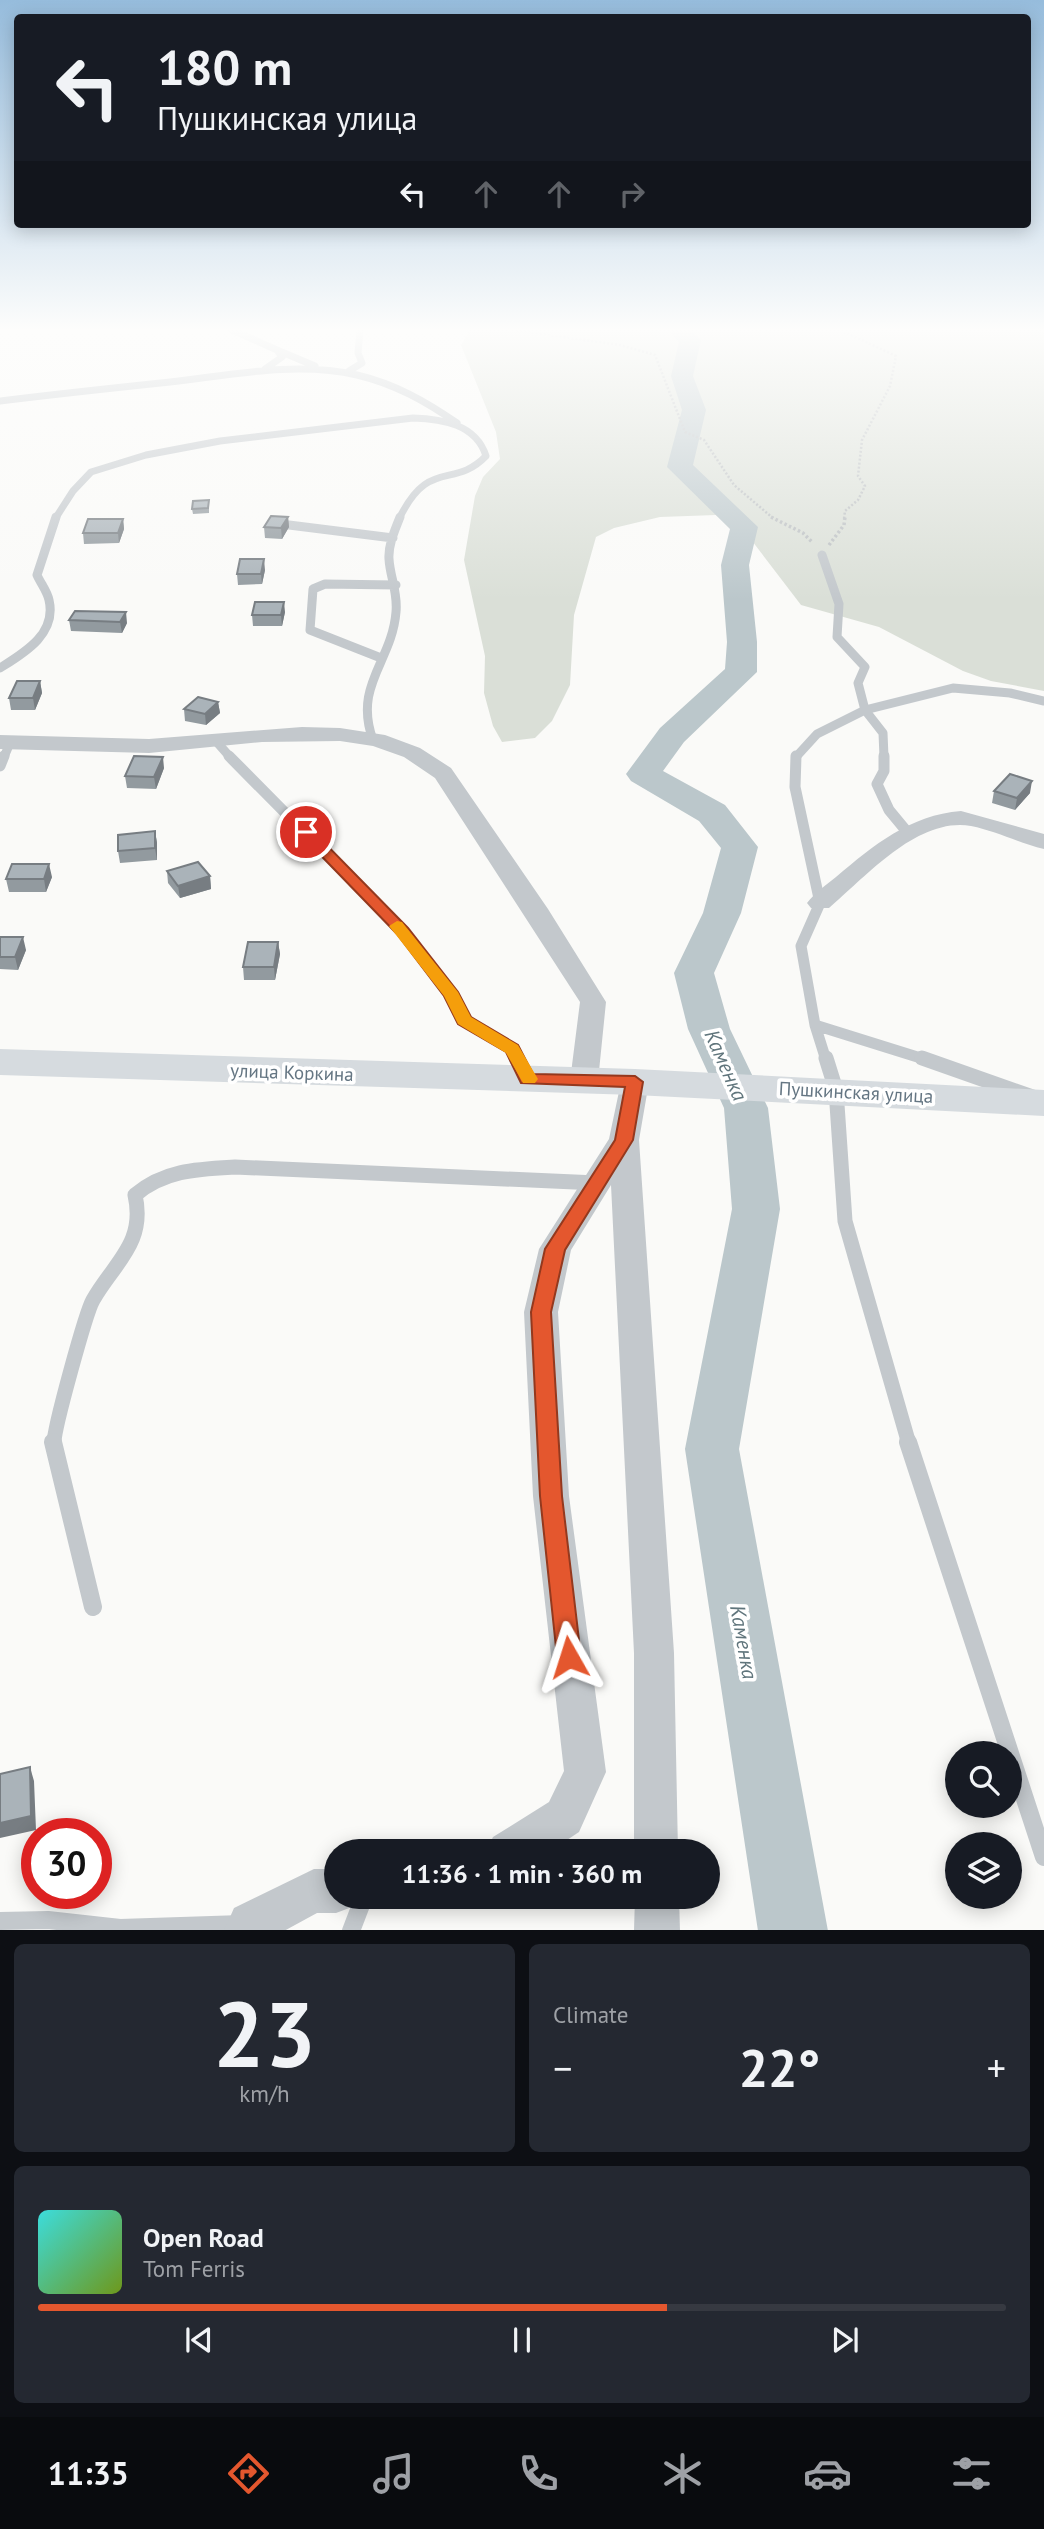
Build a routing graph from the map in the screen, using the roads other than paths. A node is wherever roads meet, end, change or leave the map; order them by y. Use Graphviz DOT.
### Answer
graph roads {
  1 [pos="390,420"];
  2 [pos="434,420"];
  3 [pos="454,420"];
  4 [pos="463,427"];
  5 [pos="289,525"];
  6 [pos="393,538"];
  7 [pos="822,555"];
  8 [pos="396,585"];
  9 [pos="381,658"];
  10 [pos="0,668"];
  11 [pos="1044,701"];
  12 [pos="865,710"];
  13 [pos="215,740"];
  14 [pos="373,740"];
  15 [pos="5,743"];
  16 [pos="0,766"];
  17 [pos="908,833"];
  18 [pos="1044,842"];
  19 [pos="820,903"];
  20 [pos="815,1025"];
  21 [pos="0,1062"];
  22 [pos="527,1079"];
  23 [pos="584,1081"];
  24 [pos="635,1082"];
  25 [pos="836,1090"];
  26 [pos="1044,1102"];
  27 [pos="624,1140"];
  28 [pos="597,1183"];
  29 [pos="93,1608"];
  30 [pos="529,1839"];
  31 [pos="656,1839"];
  32 [pos="1044,1857"];
  33 [pos="324,1891"];
  34 [pos="359,1909"];
  35 [pos="657,1909"];
  36 [pos="0,1921"];
  37 [pos="248,1927"];
  38 [pos="351,1930"];
  39 [pos="657,1930"];
  1 -- 10 [label="lane"];
  2 -- 4 [label="lane"];
  3 -- 4 [label="lane"];
  4 -- 6 [label="lane"];
  5 -- 6 [label="lane"];
  6 -- 8 [label="lane"];
  7 -- 12 [label="lane"];
  8 -- 9 [label="lane"];
  8 -- 9 [label="lane"];
  9 -- 14 [label="lane"];
  11 -- 12 [label="lane"];
  12 -- 17 [label="lane"];
  12 -- 19 [label="lane"];
  13 -- 14 [label="street"];
  13 -- 15 [label="street"];
  13 -- 22 [label="lane"];
  14 -- 23 [label="street"];
  15 -- 16 [label="lane"];
  17 -- 18 [label="street"];
  17 -- 19 [label="street"];
  19 -- 20 [label="lane"];
  20 -- 25 [label="lane"];
  20 -- 26 [label="lane"];
  21 -- 22 [label="main road, улица Коркина"];
  22 -- 23 [label="main road, улица Коркина"];
  23 -- 24 [label="main road, Пушкинская улица"];
  24 -- 25 [label="main road, Пушкинская улица"];
  24 -- 27 [label="street"];
  25 -- 26 [label="main road, Пушкинская улица"];
  25 -- 32 [label="lane"];
  27 -- 28 [label="street"];
  27 -- 31 [label="street"];
  28 -- 29 [label="lane"];
  28 -- 30 [label="street"];
  33 -- 37 [label="street"];
  34 -- 38 [label="lane"];
  35 -- 39 [label="street"];
  36 -- 37 [label="lane"];
}
